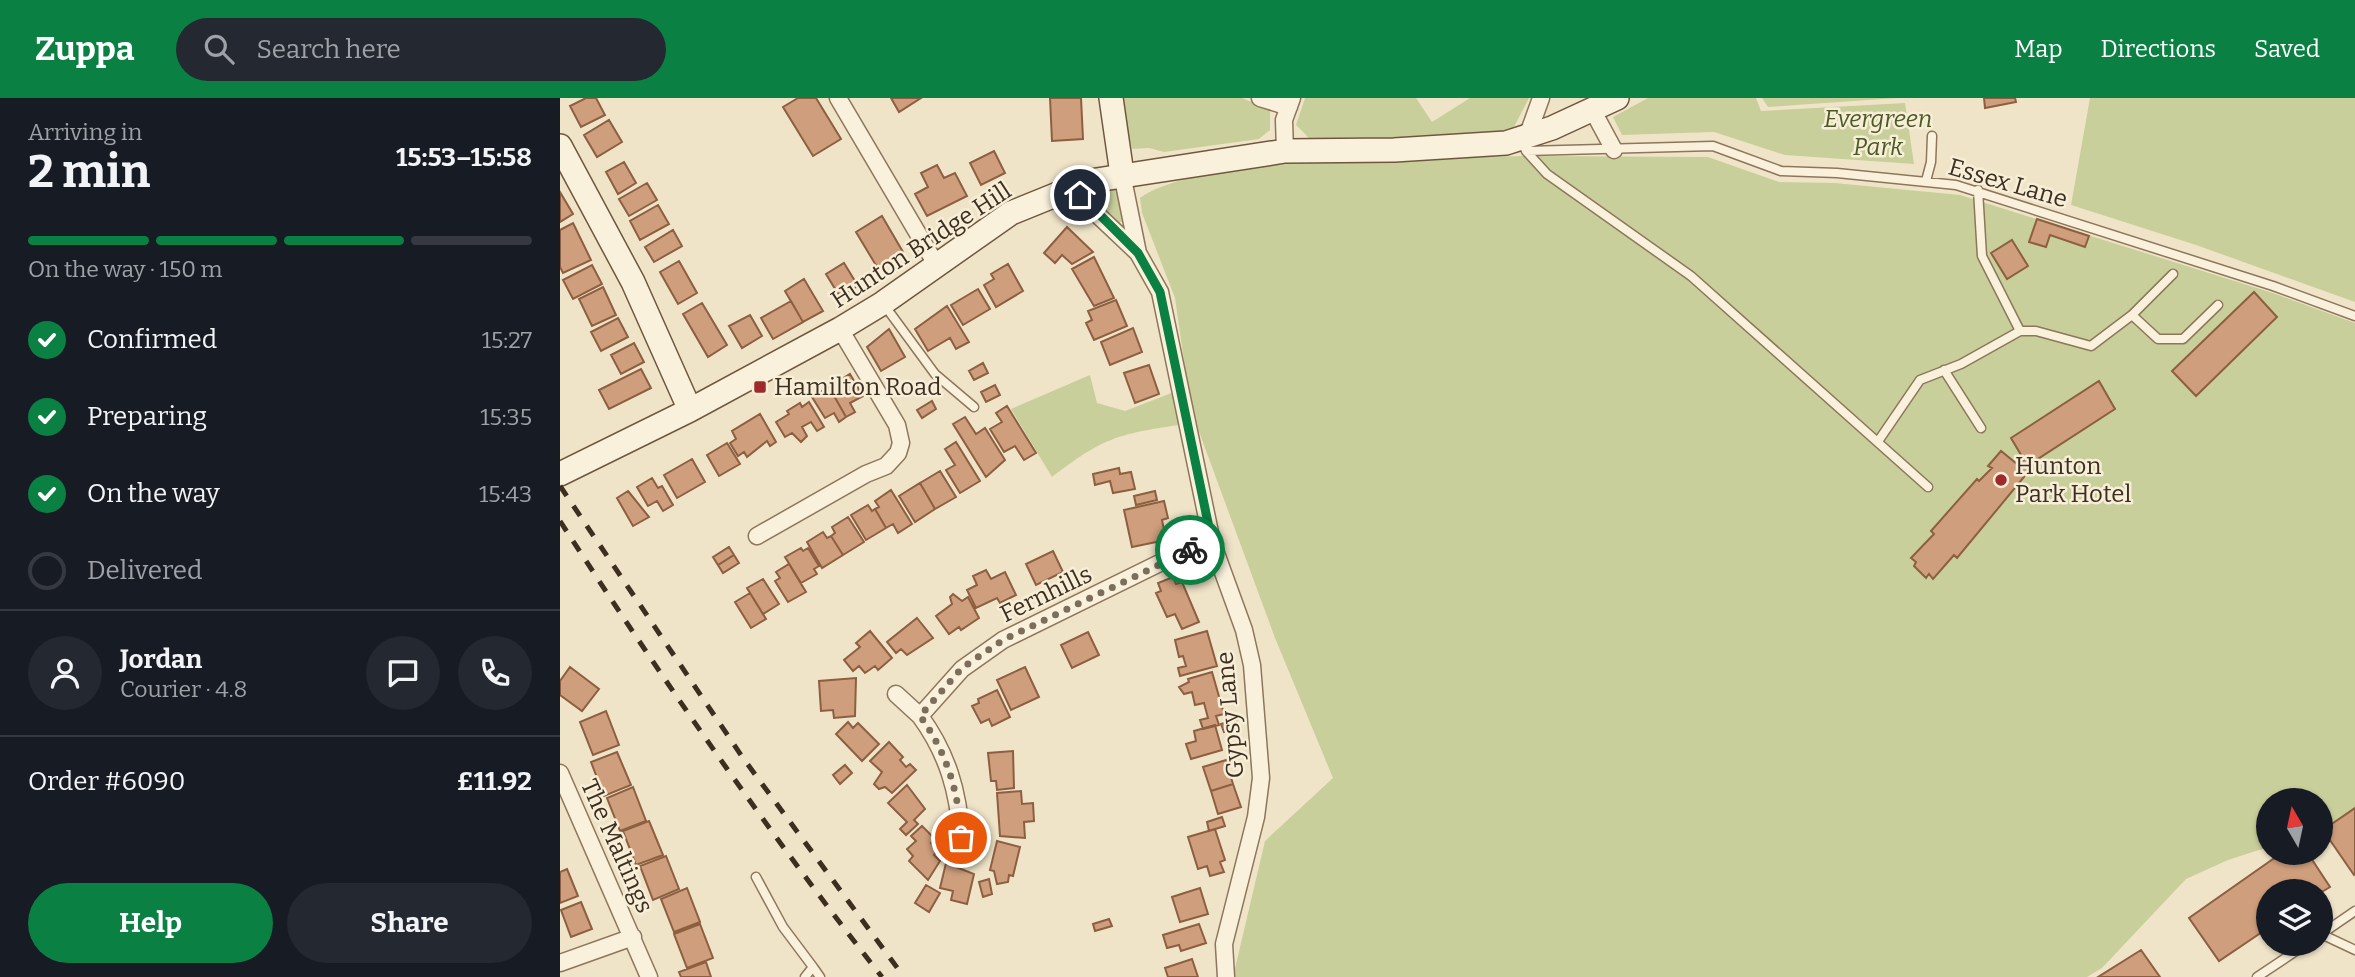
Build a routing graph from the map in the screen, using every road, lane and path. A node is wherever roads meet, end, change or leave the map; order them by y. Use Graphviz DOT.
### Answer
graph roads {
  1 [pos="838,98"];
  2 [pos="1111,98"];
  3 [pos="1260,98"];
  4 [pos="1541,98"];
  5 [pos="1617,98"];
  6 [pos="1291,102"];
  7 [pos="1593,111"];
  8 [pos="1932,136"];
  9 [pos="1520,143"];
  10 [pos="560,146"];
  11 [pos="1614,150"];
  12 [pos="1285,151"];
  13 [pos="1122,174"];
  14 [pos="1926,181"];
  15 [pos="1075,186"];
  16 [pos="1978,190"];
  17 [pos="1138,253"];
  18 [pos="937,266"];
  19 [pos="2173,274"];
  20 [pos="883,303"];
  21 [pos="2218,305"];
  22 [pos="2132,315"];
  23 [pos="2355,316"];
  24 [pos="840,329"];
  25 [pos="2020,331"];
  26 [pos="1944,370"];
  27 [pos="974,407"];
  28 [pos="690,410"];
  29 [pos="1981,428"];
  30 [pos="1879,440"];
  31 [pos="560,474"];
  32 [pos="1928,487"];
  33 [pos="757,536"];
  34 [pos="1212,542"];
  35 [pos="896,694"];
  36 [pos="920,716"];
  37 [pos="560,774"];
  38 [pos="961,838"];
  39 [pos="756,877"];
  40 [pos="2355,911"];
  41 [pos="2333,927"];
  42 [pos="633,937"];
  43 [pos="2333,940"];
  44 [pos="2355,950"];
  45 [pos="2288,956"];
  46 [pos="560,963"];
  47 [pos="813,967"];
  48 [pos="649,977"];
  49 [pos="805,977"];
  50 [pos="820,977"];
  51 [pos="1226,977"];
  52 [pos="2257,977"];
  1 -- 18 [label="street"];
  2 -- 13 [label="street"];
  3 -- 6 [label="street"];
  4 -- 9 [label="street"];
  5 -- 7 [label="street, Hunton Bridge Hill"];
  6 -- 12 [label="street"];
  7 -- 9 [label="street, Hunton Bridge Hill"];
  7 -- 11 [label="street"];
  8 -- 14 [label="lane"];
  9 -- 11 [label="lane, Essex Lane"];
  9 -- 12 [label="street, Hunton Bridge Hill"];
  9 -- 30 [label="lane"];
  10 -- 28 [label="street"];
  11 -- 14 [label="lane, Essex Lane"];
  12 -- 13 [label="street, Hunton Bridge Hill"];
  13 -- 15 [label="street, Hunton Bridge Hill"];
  13 -- 17 [label="street, Gypsy Lane"];
  14 -- 16 [label="lane, Essex Lane"];
  15 -- 17 [label="street, Gypsy Lane"];
  15 -- 18 [label="street, Hunton Bridge Hill"];
  16 -- 23 [label="lane, Essex Lane"];
  16 -- 25 [label="lane"];
  17 -- 34 [label="street, Gypsy Lane"];
  18 -- 20 [label="street, Hunton Bridge Hill"];
  19 -- 22 [label="lane"];
  20 -- 24 [label="street, Hunton Bridge Hill"];
  20 -- 27 [label="lane"];
  21 -- 22 [label="lane"];
  22 -- 25 [label="lane"];
  24 -- 28 [label="street, Hunton Bridge Hill"];
  24 -- 33 [label="street"];
  25 -- 26 [label="lane"];
  26 -- 29 [label="lane"];
  26 -- 30 [label="lane"];
  28 -- 31 [label="street, Hunton Bridge Hill"];
  30 -- 32 [label="lane"];
  34 -- 36 [label="street, Fernhills"];
  34 -- 51 [label="street, Gypsy Lane"];
  35 -- 36 [label="street"];
  36 -- 38 [label="street"];
  37 -- 42 [label="street, The Maltings"];
  39 -- 47 [label="lane"];
  40 -- 41 [label="lane"];
  42 -- 46 [label="street, The Maltings"];
  42 -- 48 [label="street, The Maltings"];
  43 -- 44 [label="lane"];
  45 -- 52 [label="lane"];
  47 -- 49 [label="lane"];
  47 -- 50 [label="lane"];
}
